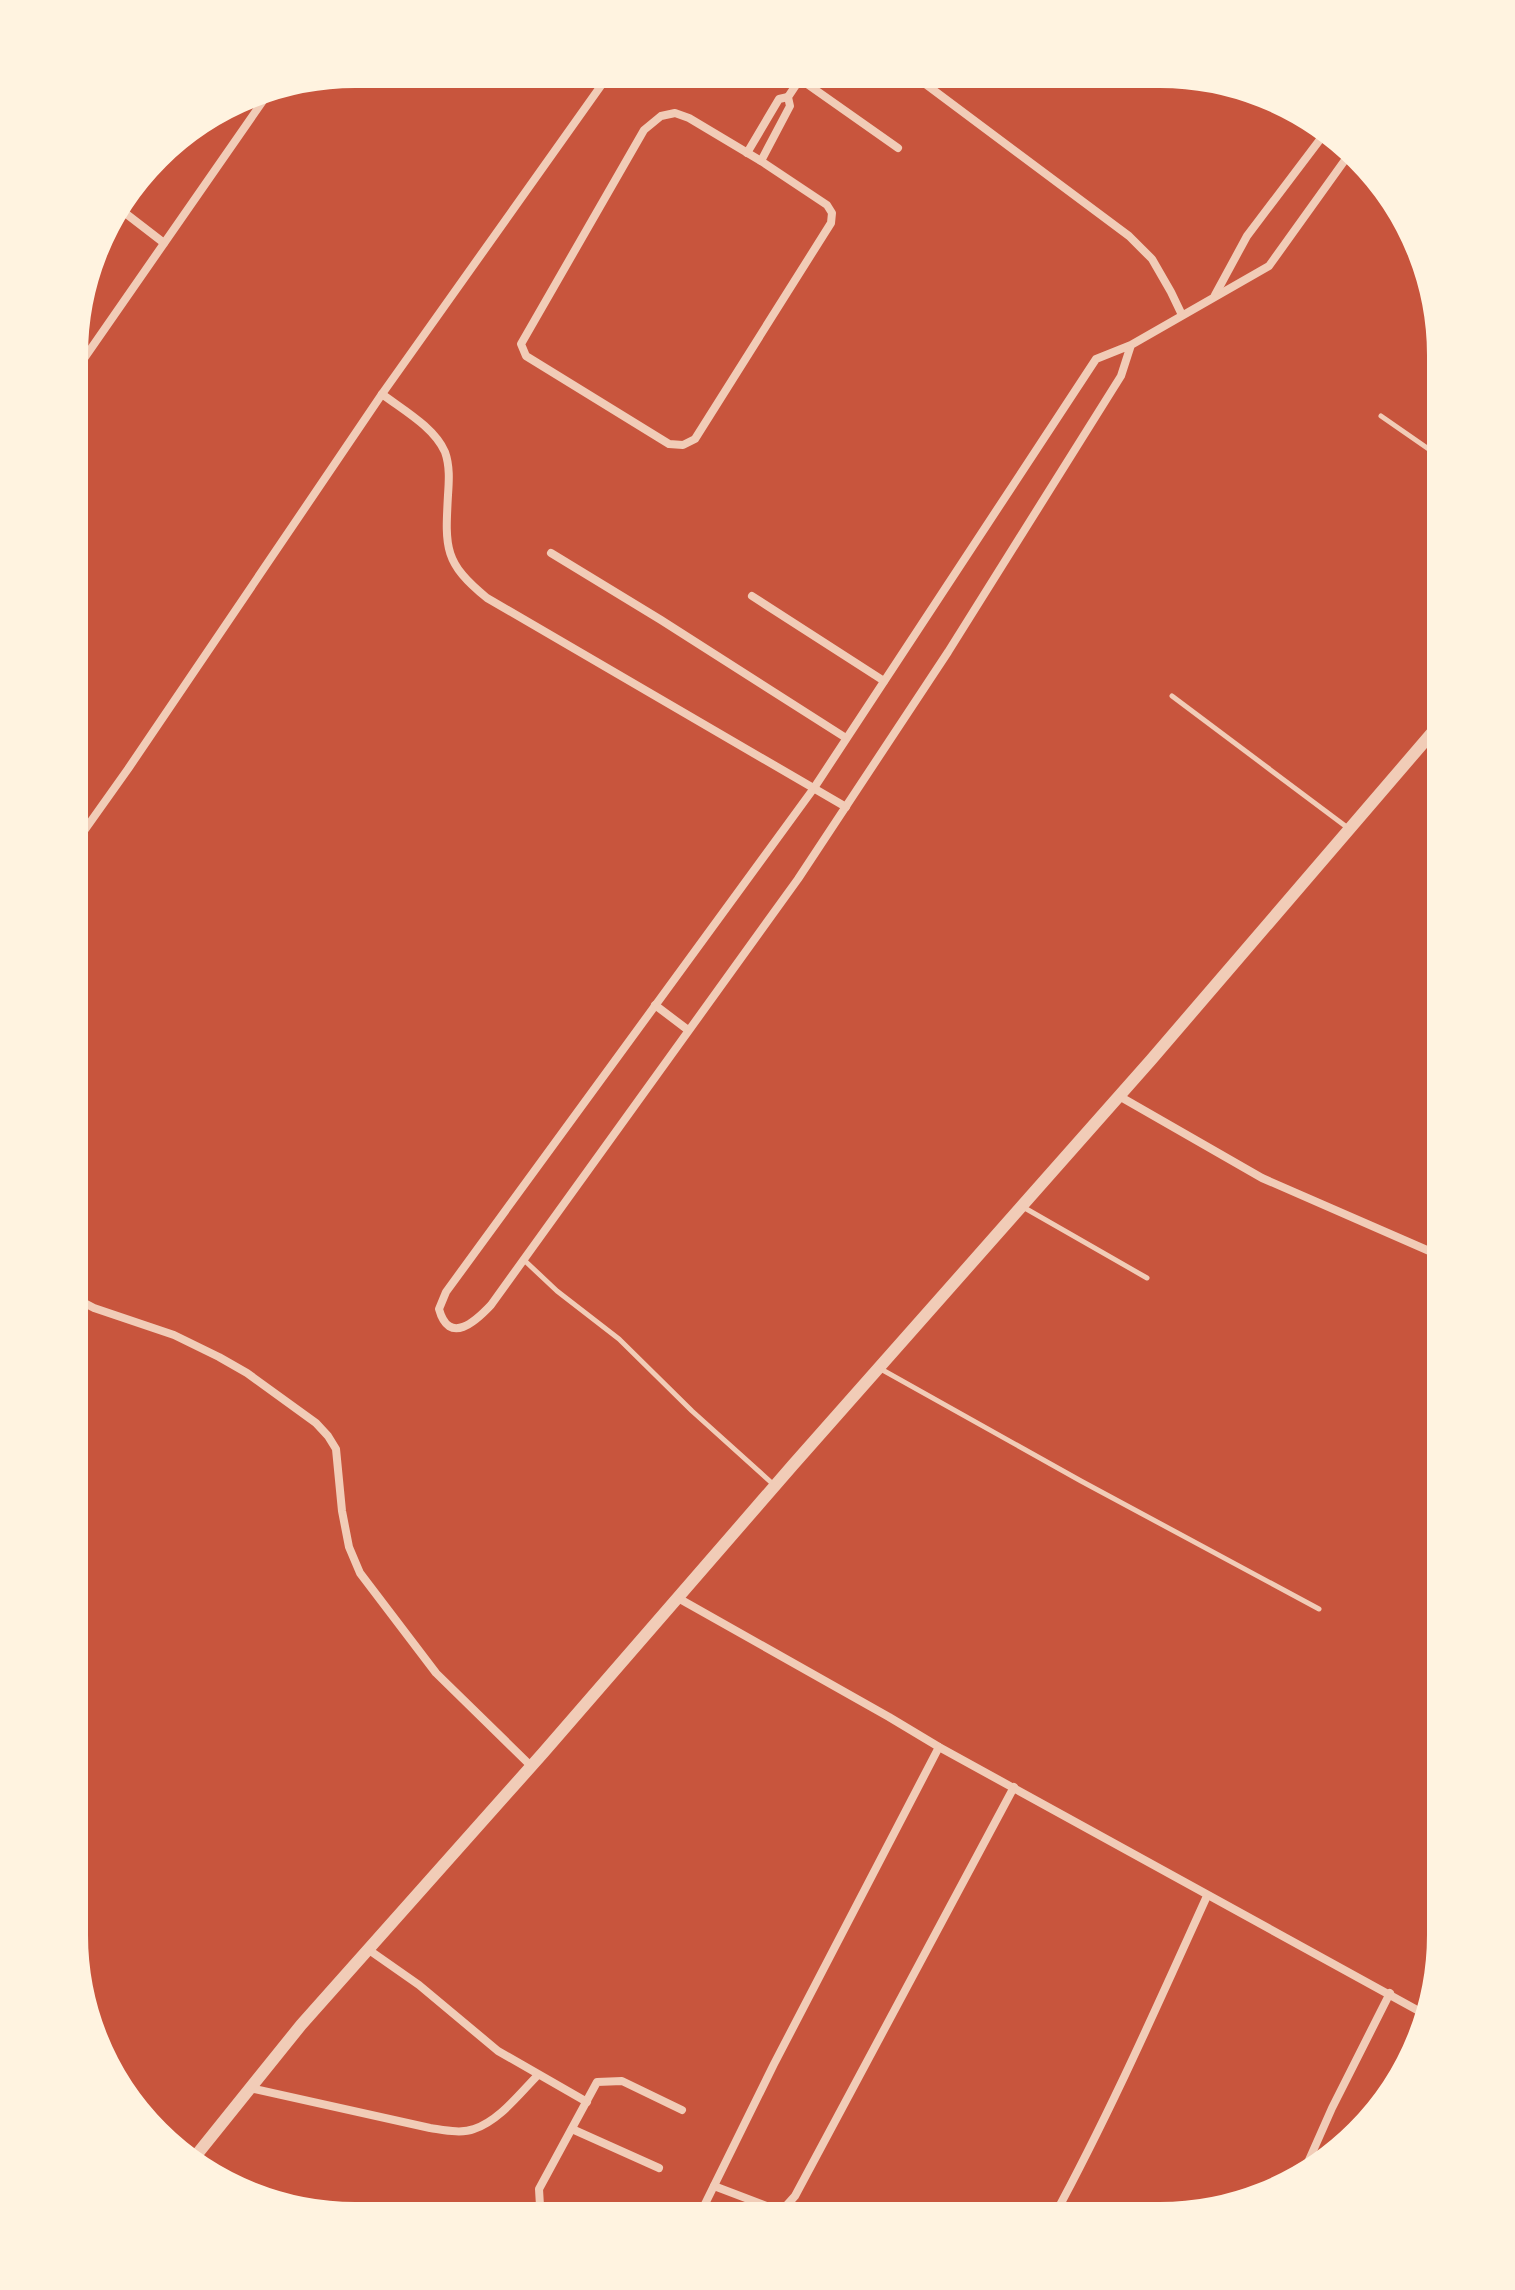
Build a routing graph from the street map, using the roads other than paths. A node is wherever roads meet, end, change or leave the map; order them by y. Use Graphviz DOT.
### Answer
graph roads {
  1 [pos="601,86"];
  2 [pos="796,86"];
  3 [pos="815,86"];
  4 [pos="928,86"];
  5 [pos="786,101"];
  6 [pos="262,103"];
  7 [pos="1320,139"];
  8 [pos="898,148"];
  9 [pos="747,153"];
  10 [pos="1345,160"];
  11 [pos="761,161"];
  12 [pos="126,214"];
  13 [pos="164,243"];
  14 [pos="1214,296"];
  15 [pos="1182,315"];
  16 [pos="1131,345"];
  17 [pos="86,356"];
  18 [pos="382,394"];
  19 [pos="1381,416"];
  20 [pos="1429,449"];
  21 [pos="551,553"];
  22 [pos="752,596"];
  23 [pos="884,681"];
  24 [pos="1172,696"];
  25 [pos="1429,736"];
  26 [pos="846,738"];
  27 [pos="814,788"];
  28 [pos="846,807"];
  29 [pos="86,828"];
  30 [pos="1349,828"];
  31 [pos="655,1005"];
  32 [pos="688,1030"];
  33 [pos="1119,1096"];
  34 [pos="1022,1206"];
  35 [pos="1428,1250"];
  36 [pos="523,1259"];
  37 [pos="1147,1278"];
  38 [pos="86,1304"];
  39 [pos="878,1368"];
  40 [pos="775,1485"];
  41 [pos="678,1598"];
  42 [pos="1319,1609"];
  43 [pos="939,1747"];
  44 [pos="531,1766"];
  45 [pos="1014,1787"];
  46 [pos="1207,1896"];
  47 [pos="369,1950"];
  48 [pos="1390,1993"];
  49 [pos="1418,2010"];
  50 [pos="538,2075"];
  51 [pos="250,2088"];
  52 [pos="587,2102"];
  53 [pos="682,2110"];
  54 [pos="572,2129"];
  55 [pos="198,2153"];
  56 [pos="1311,2157"];
  57 [pos="659,2168"];
  58 [pos="714,2186"];
  59 [pos="540,2204"];
  60 [pos="705,2204"];
  61 [pos="761,2204"];
  62 [pos="788,2204"];
  63 [pos="1061,2204"];
  1 -- 18 [label="street"];
  2 -- 5 [label="street"];
  3 -- 8 [label="street"];
  4 -- 15 [label="street"];
  5 -- 9 [label="street"];
  5 -- 11 [label="street"];
  6 -- 13 [label="street"];
  7 -- 14 [label="street"];
  9 -- 11 [label="street"];
  9 -- 11 [label="street"];
  10 -- 14 [label="street"];
  12 -- 13 [label="street"];
  13 -- 17 [label="street"];
  14 -- 15 [label="street"];
  15 -- 16 [label="street"];
  16 -- 23 [label="street"];
  16 -- 28 [label="street"];
  18 -- 27 [label="street"];
  18 -- 29 [label="street"];
  19 -- 20 [label="lane"];
  21 -- 26 [label="street"];
  22 -- 23 [label="street"];
  23 -- 26 [label="street"];
  24 -- 30 [label="lane"];
  25 -- 30 [label="street"];
  26 -- 27 [label="street"];
  27 -- 28 [label="street"];
  27 -- 31 [label="street"];
  28 -- 32 [label="street"];
  30 -- 33 [label="street"];
  31 -- 32 [label="street"];
  31 -- 36 [label="street"];
  32 -- 36 [label="street"];
  33 -- 34 [label="street"];
  33 -- 35 [label="street"];
  34 -- 37 [label="lane"];
  34 -- 39 [label="street"];
  36 -- 40 [label="lane"];
  38 -- 44 [label="street"];
  39 -- 40 [label="street"];
  39 -- 42 [label="lane"];
  40 -- 41 [label="street"];
  41 -- 43 [label="street"];
  41 -- 44 [label="street"];
  43 -- 45 [label="street"];
  43 -- 58 [label="street"];
  44 -- 47 [label="street"];
  45 -- 46 [label="street"];
  45 -- 62 [label="street"];
  46 -- 48 [label="street"];
  46 -- 63 [label="street"];
  47 -- 50 [label="street"];
  47 -- 51 [label="street"];
  48 -- 49 [label="street"];
  48 -- 56 [label="street"];
  50 -- 51 [label="street"];
  50 -- 52 [label="street"];
  51 -- 55 [label="street"];
  52 -- 53 [label="street"];
  52 -- 54 [label="street"];
  54 -- 57 [label="street"];
  54 -- 59 [label="street"];
  58 -- 60 [label="street"];
  58 -- 61 [label="street"];
}
